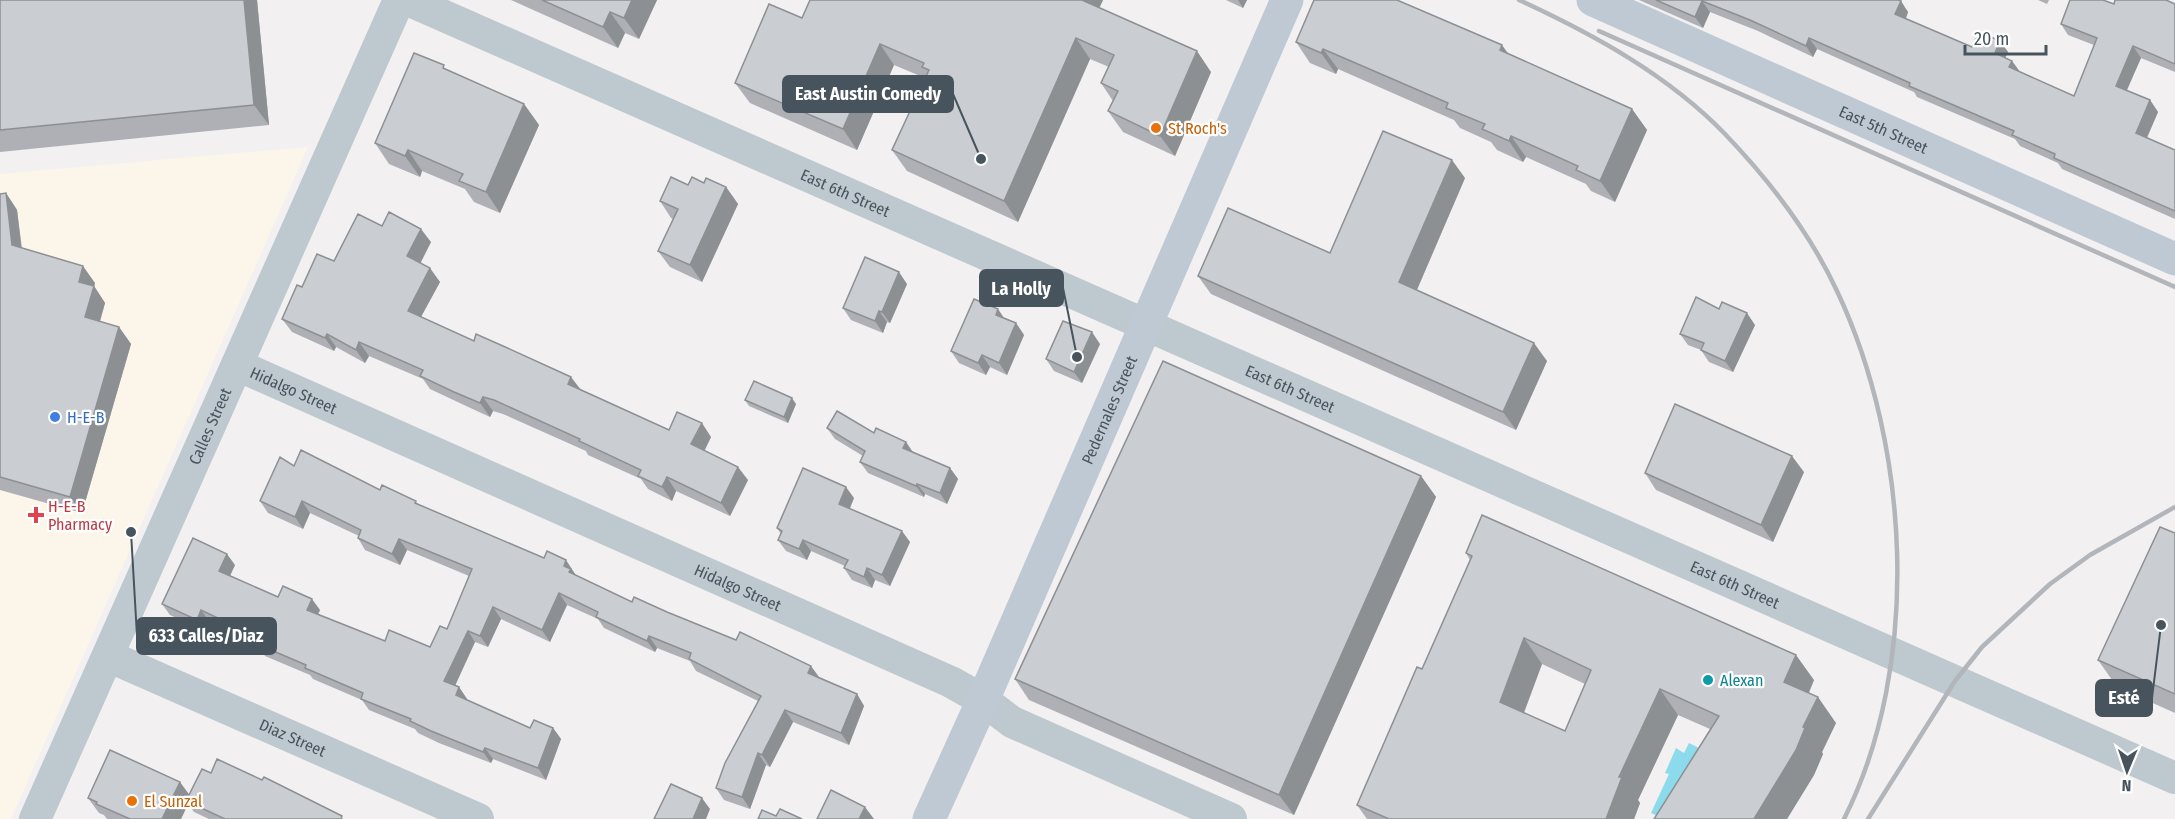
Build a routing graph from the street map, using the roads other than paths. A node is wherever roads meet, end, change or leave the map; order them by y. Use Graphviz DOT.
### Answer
graph roads {
  1 [pos="399,0"];
  2 [pos="408,0"];
  3 [pos="1287,0"];
  4 [pos="1593,0"];
  5 [pos="2175,259"];
  6 [pos="1146,325"];
  7 [pos="237,365"];
  8 [pos="108,656"];
  9 [pos="983,700"];
  10 [pos="2175,778"];
  11 [pos="35,819"];
  12 [pos="478,819"];
  13 [pos="929,819"];
  14 [pos="1231,819"];
  1 -- 7 [label="street, Calles Street"];
  2 -- 6 [label="street, East 6th Street"];
  3 -- 6 [label="street, Pedernales Street"];
  4 -- 5 [label="street, East 5th Street"];
  6 -- 9 [label="street, Pedernales Street"];
  6 -- 10 [label="street, East 6th Street"];
  7 -- 8 [label="street, Calles Street"];
  7 -- 9 [label="street, Hidalgo Street"];
  8 -- 11 [label="street, Calles Street"];
  8 -- 12 [label="street, Diaz Street"];
  9 -- 13 [label="street, Pedernales Street"];
  9 -- 14 [label="street, Hidalgo Street"];
}
